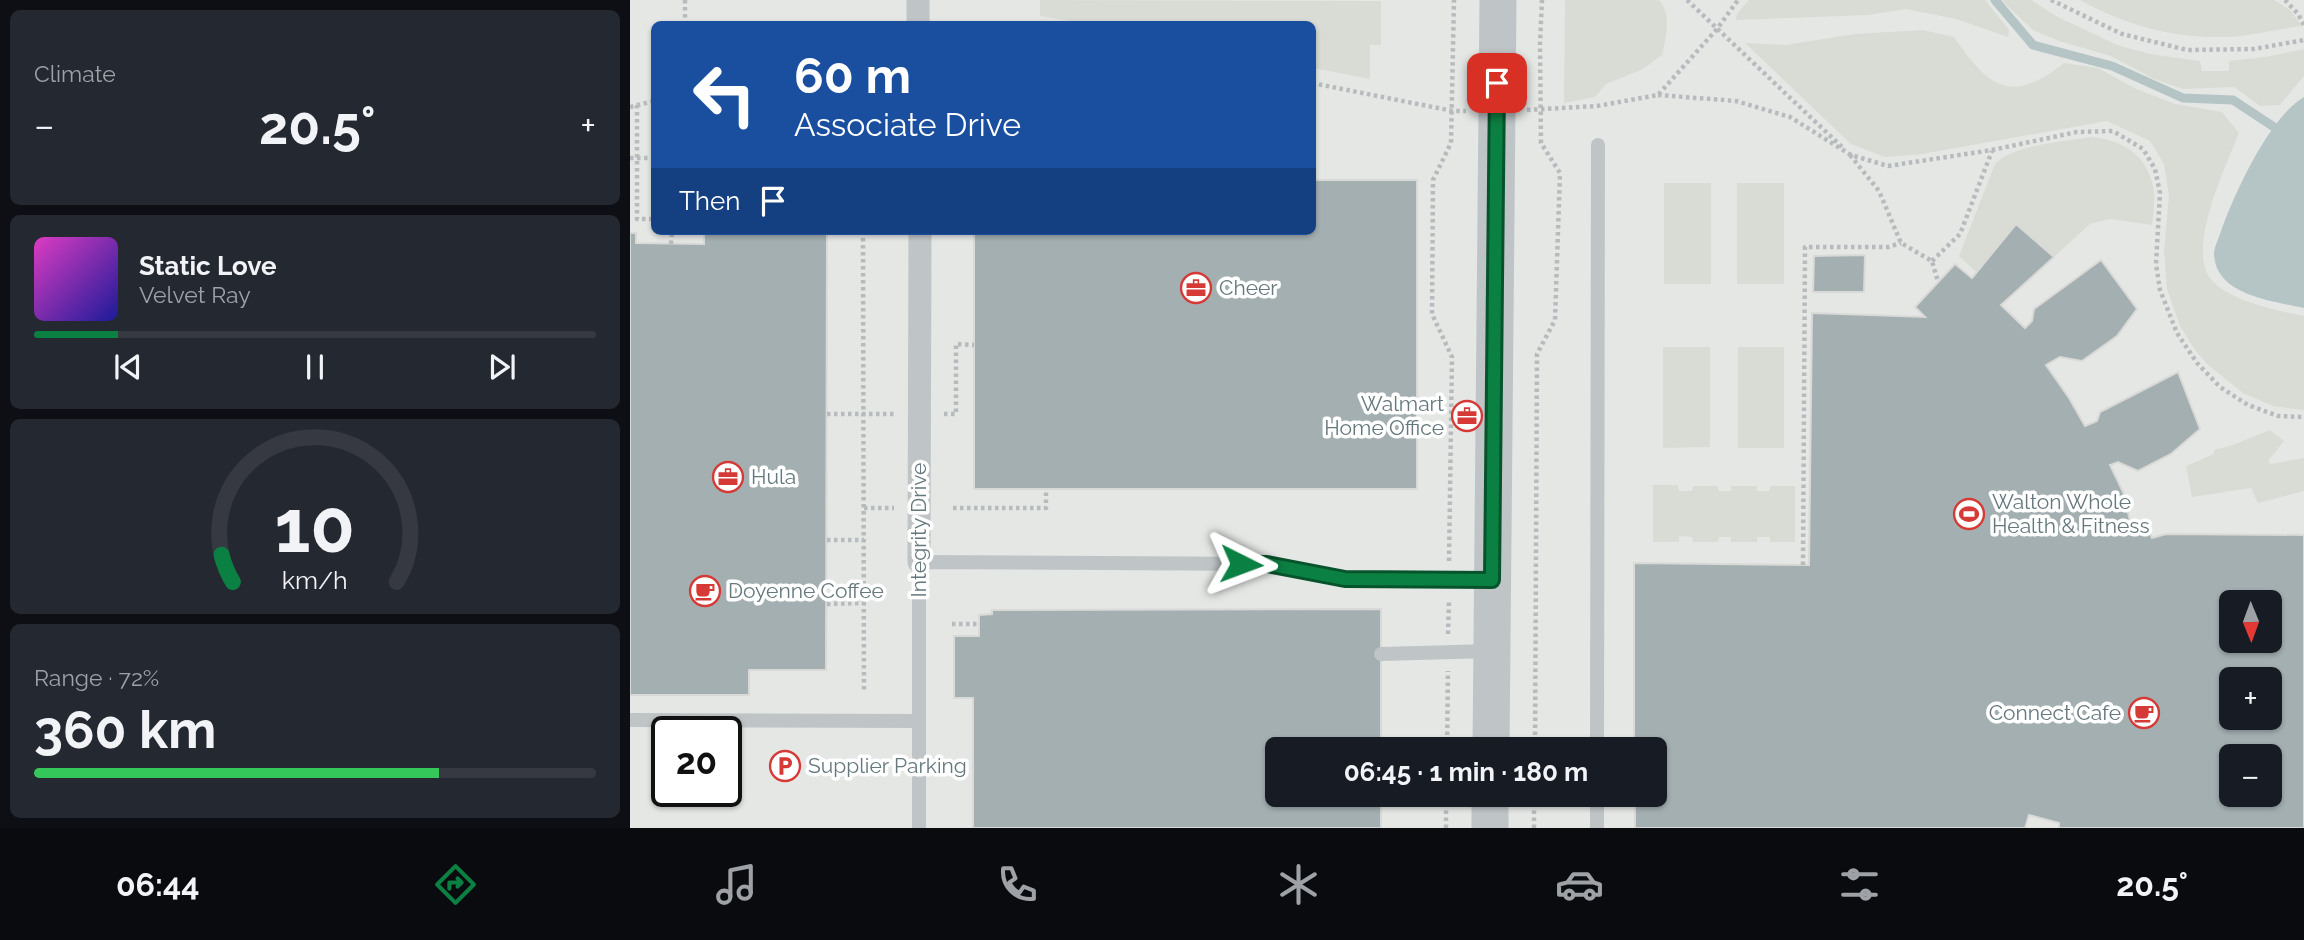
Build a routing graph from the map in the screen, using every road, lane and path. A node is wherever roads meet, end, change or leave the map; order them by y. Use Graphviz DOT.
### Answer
graph roads {
  1 [pos="685,0"];
  2 [pos="918,0"];
  3 [pos="1454,0"];
  4 [pos="1498,0"];
  5 [pos="1542,0"];
  6 [pos="1688,0"];
  7 [pos="1738,0"];
  8 [pos="2051,0"];
  9 [pos="2285,0"];
  10 [pos="685,21"];
  11 [pos="918,21"];
  12 [pos="2304,25"];
  13 [pos="1717,29"];
  14 [pos="2304,40"];
  15 [pos="1316,84"];
  16 [pos="1658,95"];
  17 [pos="651,102"];
  18 [pos="637,105"];
  19 [pos="630,107"];
  20 [pos="1525,110"];
  21 [pos="1541,110"];
  22 [pos="1453,111"];
  23 [pos="1474,111"];
  24 [pos="1598,145"];
  25 [pos="1992,150"];
  26 [pos="1851,155"];
  27 [pos="630,158"];
  28 [pos="637,158"];
  29 [pos="651,158"];
  30 [pos="651,219"];
  31 [pos="672,235"];
  32 [pos="863,235"];
  33 [pos="920,235"];
  34 [pos="1902,243"];
  35 [pos="671,244"];
  36 [pos="1931,261"];
  37 [pos="1938,282"];
  38 [pos="2304,416"];
  39 [pos="1046,489"];
  40 [pos="953,508"];
  41 [pos="827,540"];
  42 [pos="864,540"];
  43 [pos="1449,555"];
  44 [pos="919,562"];
  45 [pos="1803,565"];
  46 [pos="1492,580"];
  47 [pos="863,603"];
  48 [pos="827,604"];
  49 [pos="1449,604"];
  50 [pos="952,624"];
  51 [pos="979,624"];
  52 [pos="1448,635"];
  53 [pos="1492,651"];
  54 [pos="1381,654"];
  55 [pos="1448,671"];
  56 [pos="864,692"];
  57 [pos="630,720"];
  58 [pos="919,721"];
  59 [pos="1447,737"];
  60 [pos="1491,737"];
  61 [pos="1535,737"];
  62 [pos="1597,737"];
  63 [pos="1446,807"];
  64 [pos="1490,807"];
  65 [pos="1534,807"];
  66 [pos="1597,807"];
  67 [pos="919,828"];
  68 [pos="1446,828"];
  69 [pos="1490,828"];
  70 [pos="1534,828"];
  71 [pos="1597,828"];
  1 -- 10 [label="path"];
  2 -- 11 [label="street"];
  3 -- 22 [label="path"];
  4 -- 46 [label="street"];
  5 -- 21 [label="path"];
  6 -- 13 [label="path"];
  7 -- 13 [label="path"];
  8 -- 14 [label="path"];
  9 -- 12 [label="path"];
  13 -- 16 [label="path"];
  13 -- 26 [label="path"];
  15 -- 22 [label="path"];
  16 -- 21 [label="path"];
  16 -- 26 [label="path"];
  17 -- 18 [label="path"];
  18 -- 19 [label="path"];
  18 -- 28 [label="path"];
  20 -- 21 [label="path"];
  21 -- 61 [label="path"];
  22 -- 23 [label="path"];
  22 -- 43 [label="path"];
  24 -- 62 [label="lane"];
  25 -- 26 [label="path"];
  25 -- 36 [label="path"];
  25 -- 38 [label="path"];
  26 -- 34 [label="path"];
  27 -- 28 [label="path"];
  28 -- 29 [label="path"];
  28 -- 30 [label="path"];
  31 -- 35 [label="path"];
  32 -- 42 [label="path"];
  33 -- 44 [label="street, Integrity Drive"];
  34 -- 36 [label="path"];
  34 -- 45 [label="path"];
  36 -- 37 [label="path"];
  39 -- 40 [label="path"];
  41 -- 42 [label="path"];
  42 -- 47 [label="path"];
  44 -- 46 [label="lane"];
  44 -- 58 [label="lane, Integrity Drive"];
  46 -- 53 [label="street"];
  47 -- 48 [label="path"];
  47 -- 56 [label="path"];
  49 -- 52 [label="path"];
  50 -- 51 [label="path"];
  53 -- 54 [label="lane"];
  53 -- 60 [label="street"];
  55 -- 59 [label="path"];
  57 -- 58 [label="lane"];
  58 -- 67 [label="lane, Integrity Drive"];
  63 -- 68 [label="path"];
  64 -- 69 [label="street"];
  65 -- 70 [label="path"];
  66 -- 71 [label="lane"];
}
